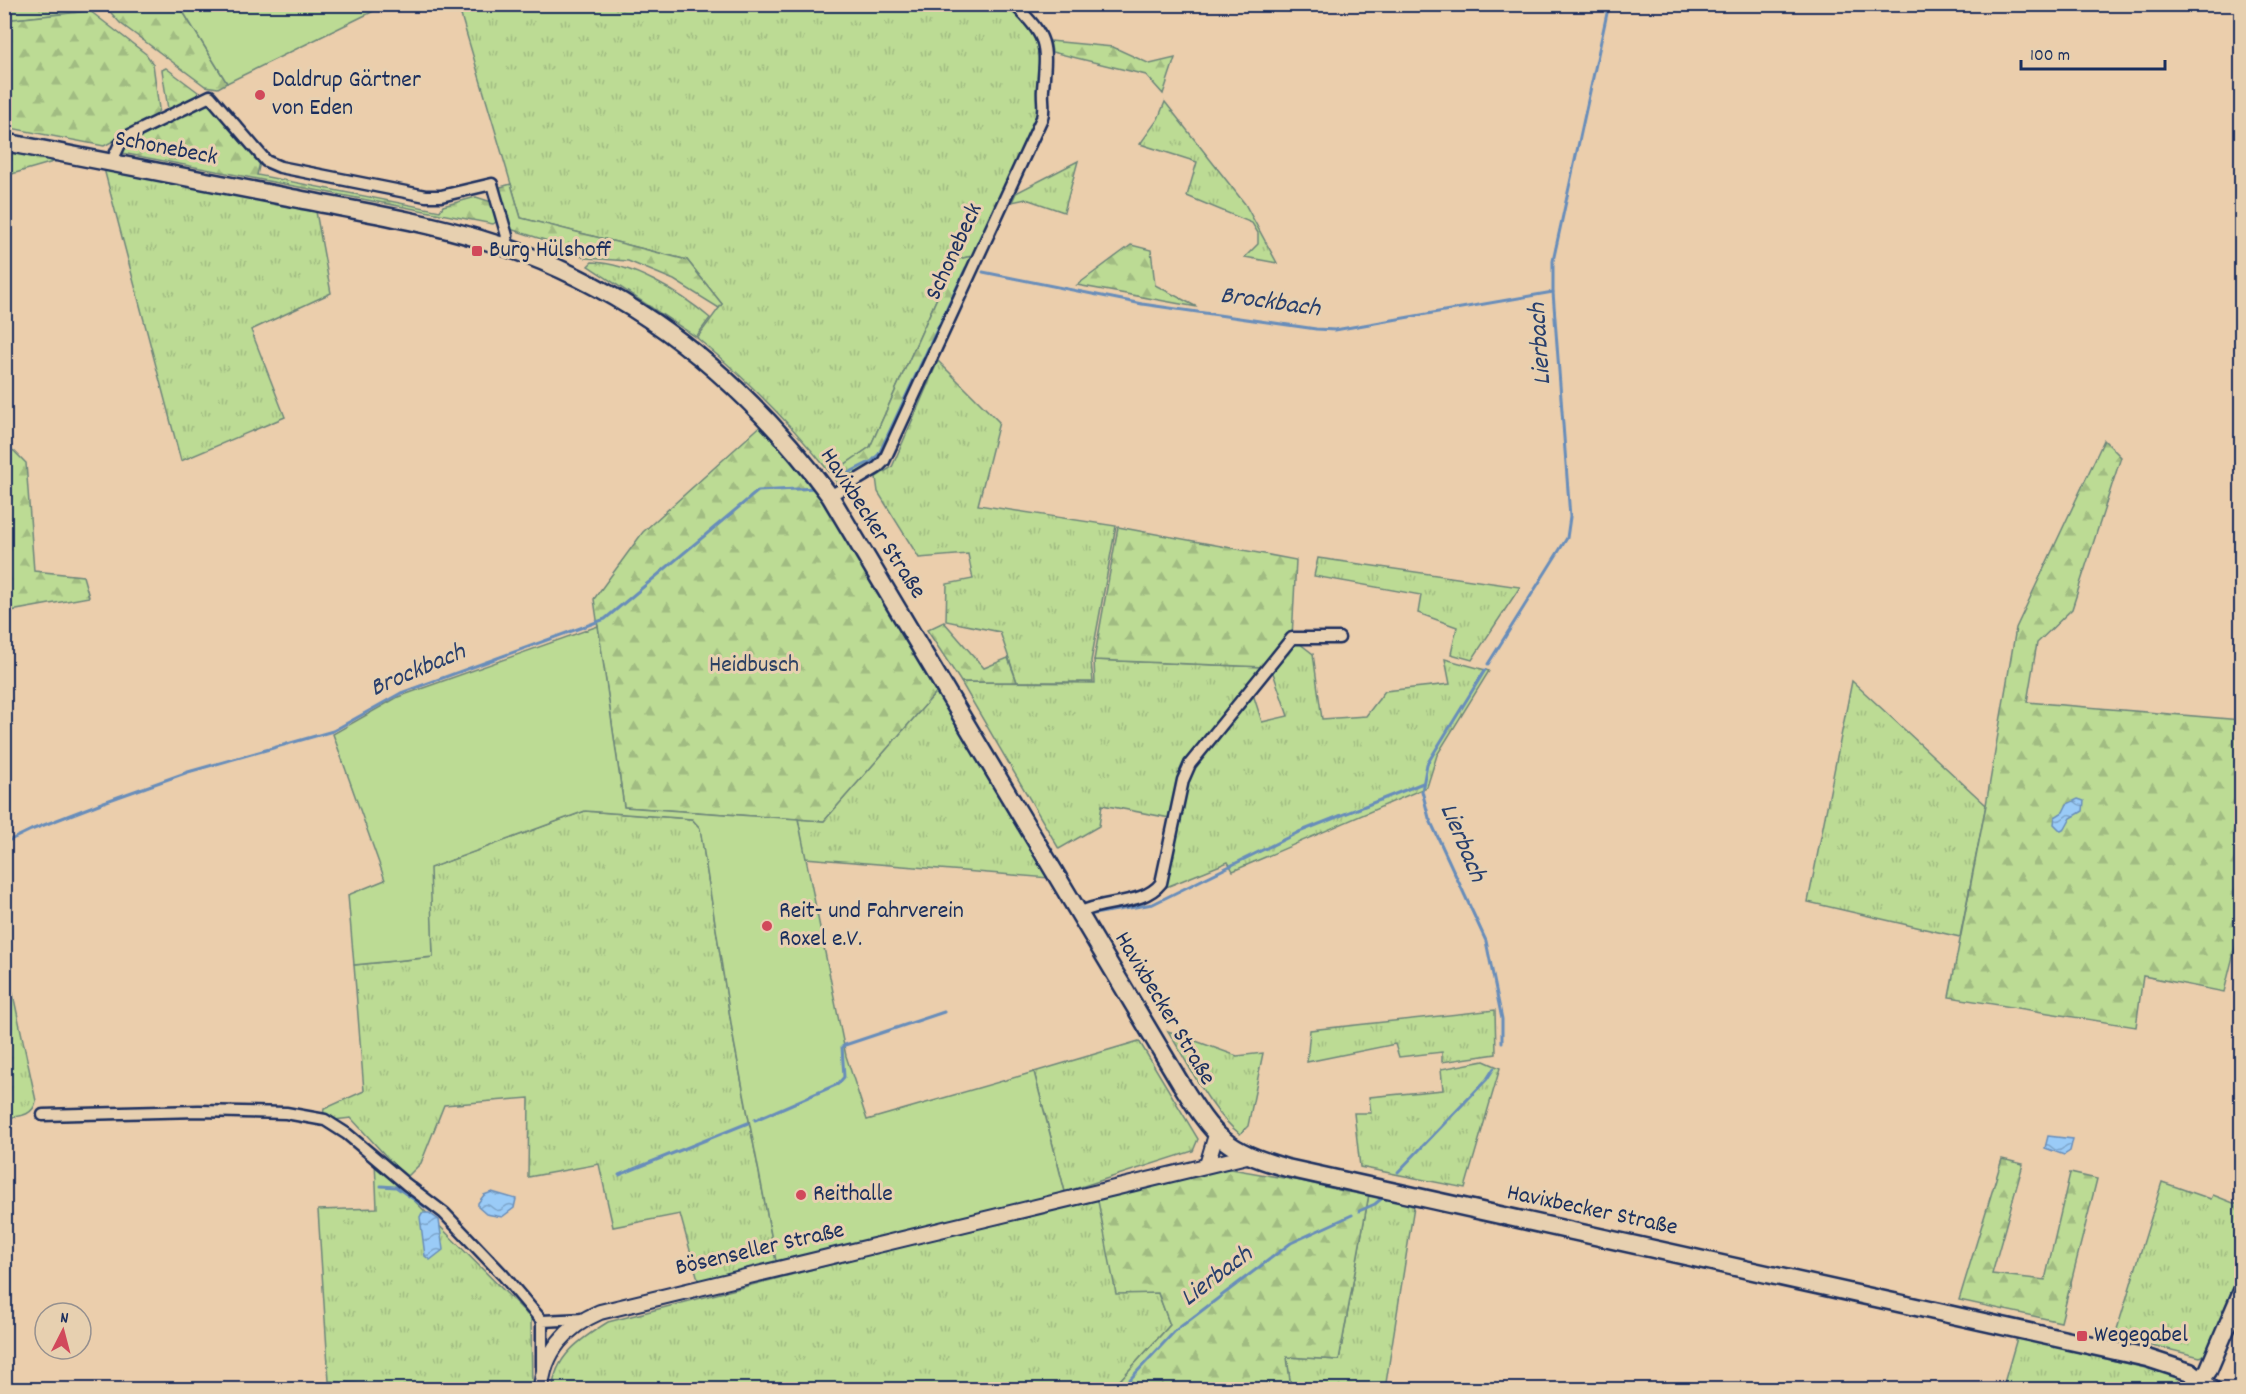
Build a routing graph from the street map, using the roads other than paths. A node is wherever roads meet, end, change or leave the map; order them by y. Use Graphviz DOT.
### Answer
graph roads {
  1 [pos="1014,4"];
  2 [pos="4,141"];
  3 [pos="111,163"];
  4 [pos="318,203"];
  5 [pos="504,246"];
  6 [pos="830,496"];
  7 [pos="1339,638"];
  8 [pos="1079,913"];
  9 [pos="43,1115"];
  10 [pos="1216,1135"];
  11 [pos="1247,1156"];
  12 [pos="1207,1165"];
  13 [pos="2241,1291"];
  14 [pos="584,1319"];
  15 [pos="542,1321"];
  16 [pos="542,1383"];
  17 [pos="2208,1384"];
  1 -- 6 [label="street, Schonebeck"];
  2 -- 3 [label="main road, Schonebeck"];
  3 -- 4 [label="main road, Schonebeck"];
  3 -- 5 [label="street"];
  4 -- 5 [label="main road, Havixbecker Straße"];
  5 -- 6 [label="main road, Havixbecker Straße"];
  6 -- 8 [label="main road, Havixbecker Straße"];
  7 -- 8 [label="street, Havixbecker Straße"];
  8 -- 10 [label="main road, Havixbecker Straße"];
  9 -- 15 [label="street"];
  10 -- 11 [label="main road, Havixbecker Straße"];
  10 -- 12 [label="street"];
  11 -- 12 [label="street, Bösenseller Straße"];
  11 -- 17 [label="main road, Havixbecker Straße"];
  12 -- 14 [label="street, Bösenseller Straße"];
  13 -- 17 [label="main road"];
  14 -- 15 [label="street"];
  14 -- 16 [label="street, Bösenseller Straße"];
  15 -- 16 [label="street"];
}
